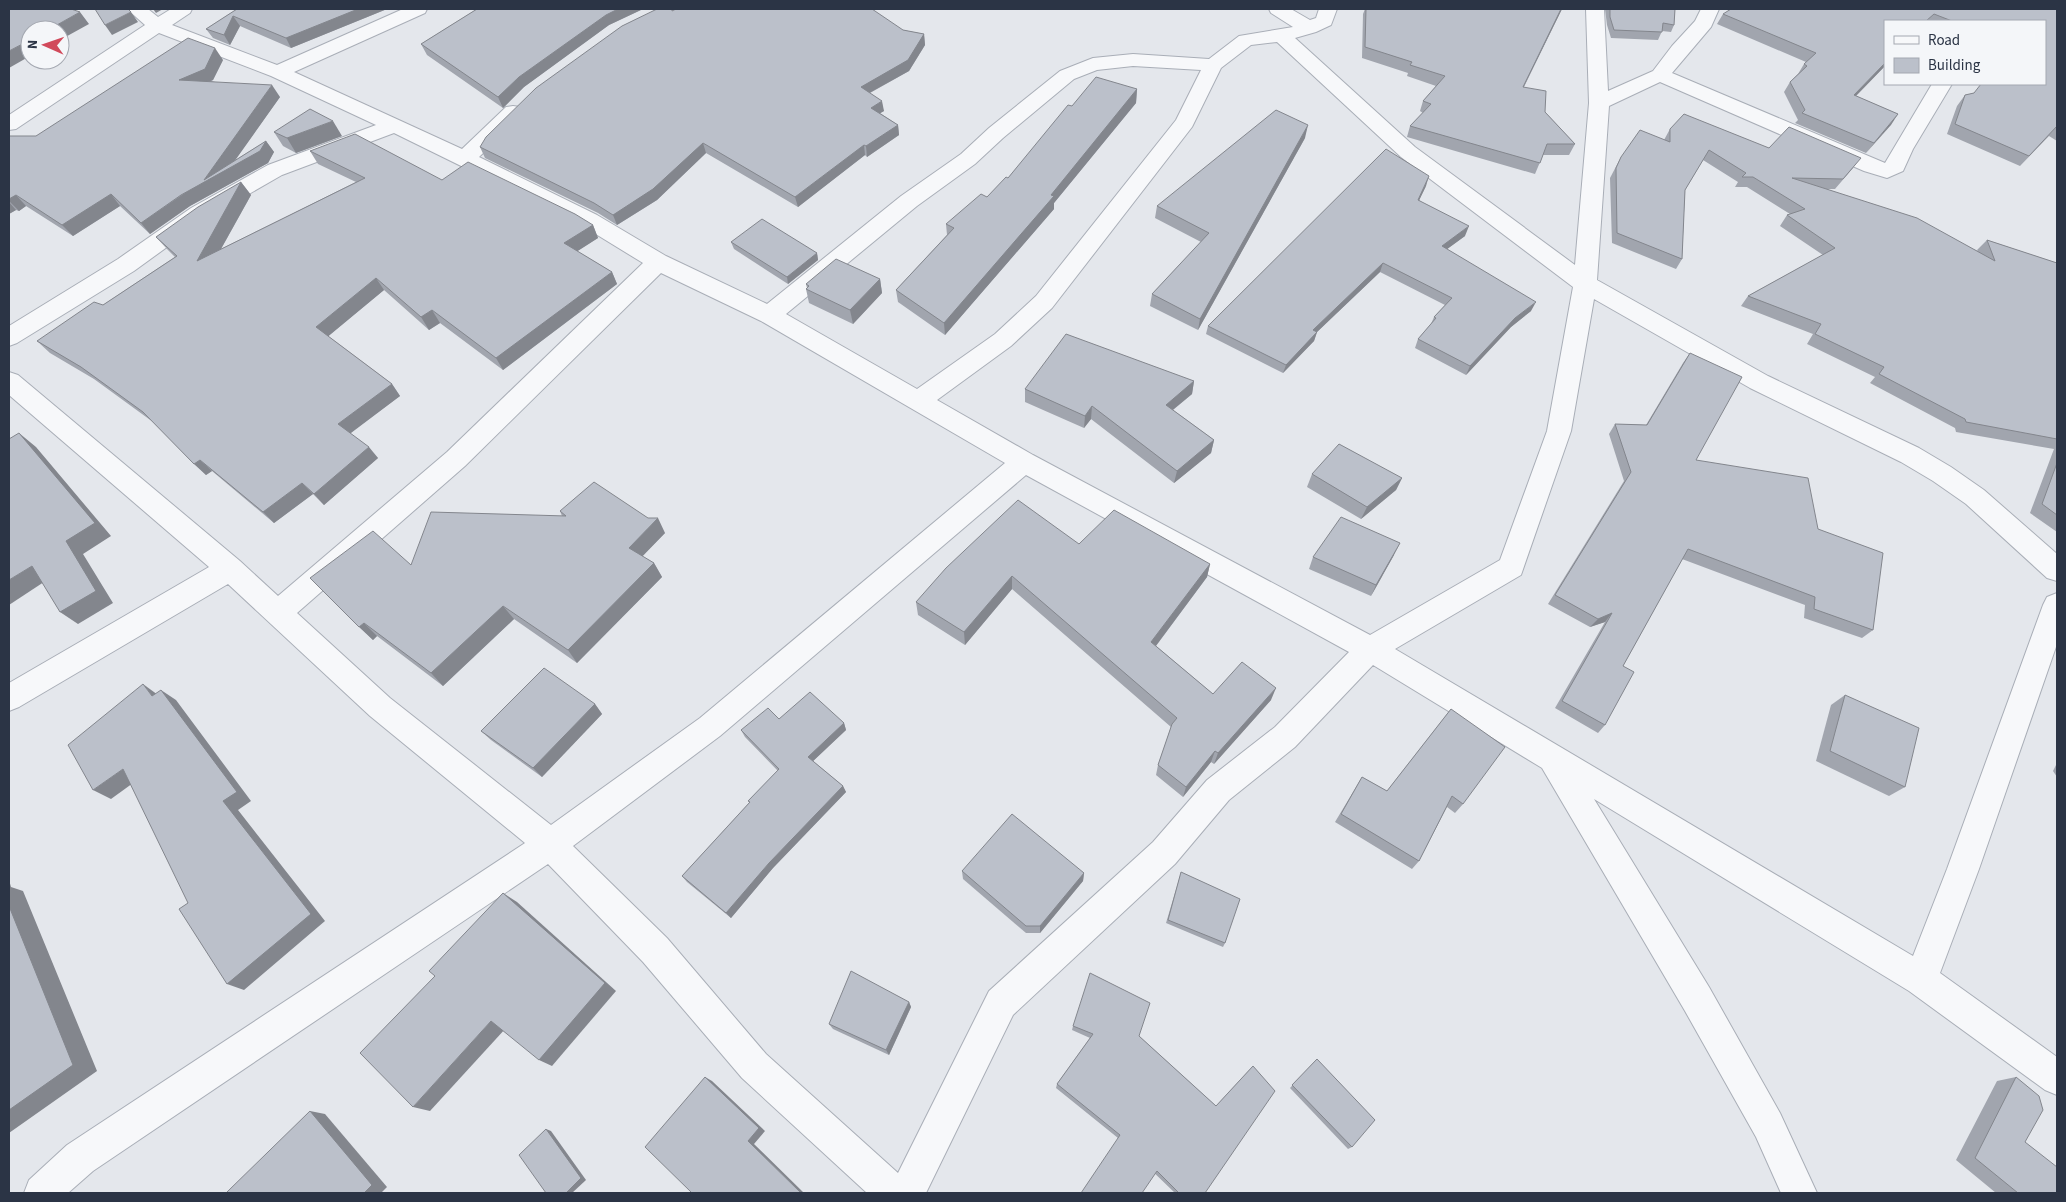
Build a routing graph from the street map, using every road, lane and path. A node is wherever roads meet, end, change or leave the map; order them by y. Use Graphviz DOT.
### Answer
graph roads {
  1 [pos="136,9"];
  2 [pos="183,9"];
  3 [pos="418,9"];
  4 [pos="1278,9"];
  5 [pos="1328,9"];
  6 [pos="1595,9"];
  7 [pos="1710,9"];
  8 [pos="158,26"];
  9 [pos="1309,28"];
  10 [pos="1281,36"];
  11 [pos="1213,65"];
  12 [pos="278,72"];
  13 [pos="1660,75"];
  14 [pos="1941,85"];
  15 [pos="525,100"];
  16 [pos="1599,103"];
  17 [pos="9,124"];
  18 [pos="396,126"];
  19 [pos="464,158"];
  20 [pos="658,262"];
  21 [pos="1586,284"];
  22 [pos="768,315"];
  23 [pos="9,337"];
  24 [pos="9,380"];
  25 [pos="919,400"];
  26 [pos="1024,462"];
  27 [pos="230,570"];
  28 [pos="2057,570"];
  29 [pos="2057,605"];
  30 [pos="278,613"];
  31 [pos="1370,649"];
  32 [pos="9,698"];
  33 [pos="1551,757"];
  34 [pos="550,844"];
  35 [pos="1921,979"];
  36 [pos="2057,1078"];
  37 [pos="42,1193"];
  38 [pos="894,1193"];
  39 [pos="908,1193"];
  40 [pos="1799,1193"];
  1 -- 8 [label="street"];
  2 -- 8 [label="street"];
  3 -- 12 [label="street"];
  4 -- 9 [label="street"];
  5 -- 9 [label="street"];
  6 -- 16 [label="street"];
  7 -- 13 [label="street"];
  8 -- 12 [label="street"];
  8 -- 17 [label="street"];
  9 -- 10 [label="street"];
  10 -- 11 [label="street"];
  10 -- 21 [label="street"];
  11 -- 22 [label="street"];
  11 -- 25 [label="street"];
  12 -- 18 [label="street"];
  13 -- 14 [label="street"];
  13 -- 16 [label="street"];
  15 -- 19 [label="street"];
  16 -- 21 [label="street"];
  18 -- 19 [label="street"];
  18 -- 23 [label="street"];
  19 -- 20 [label="street"];
  20 -- 22 [label="street"];
  20 -- 30 [label="street"];
  21 -- 28 [label="street"];
  21 -- 31 [label="street"];
  22 -- 25 [label="street"];
  24 -- 27 [label="street"];
  25 -- 26 [label="street"];
  26 -- 31 [label="street"];
  26 -- 34 [label="street"];
  27 -- 30 [label="street"];
  27 -- 32 [label="street"];
  29 -- 35 [label="street"];
  30 -- 34 [label="street"];
  31 -- 33 [label="street"];
  31 -- 39 [label="street"];
  33 -- 35 [label="street"];
  33 -- 40 [label="street"];
  34 -- 37 [label="street"];
  34 -- 38 [label="street"];
  35 -- 36 [label="street"];
}
